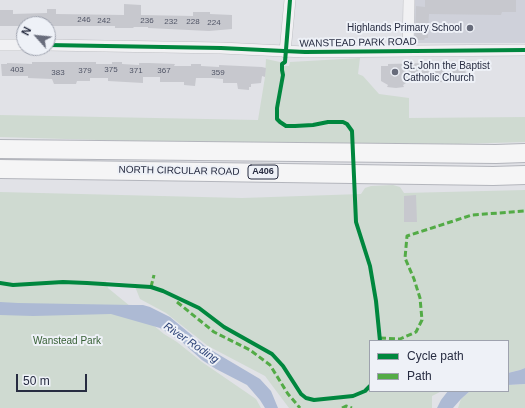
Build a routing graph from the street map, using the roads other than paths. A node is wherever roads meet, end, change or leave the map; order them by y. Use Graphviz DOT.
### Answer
graph roads {
  1 [pos="290,0"];
  2 [pos="409,0"];
  3 [pos="0,45"];
  4 [pos="16,45"];
  5 [pos="56,45"];
  6 [pos="408,50"];
  7 [pos="525,50"];
  8 [pos="286,52"];
  9 [pos="0,149"];
  10 [pos="525,153"];
  11 [pos="0,169"];
  12 [pos="525,175"];
  1 -- 8 [label="street"];
  2 -- 6 [label="street"];
  3 -- 4 [label="street"];
  5 -- 8 [label="street, WANSTEAD PARK ROAD"];
  6 -- 7 [label="street, WANSTEAD PARK ROAD"];
  6 -- 8 [label="street, WANSTEAD PARK ROAD"];
  9 -- 10 [label="highway, NORTH CIRCULAR ROAD / A406"];
  11 -- 12 [label="highway, NORTH CIRCULAR ROAD / A406"];
}
